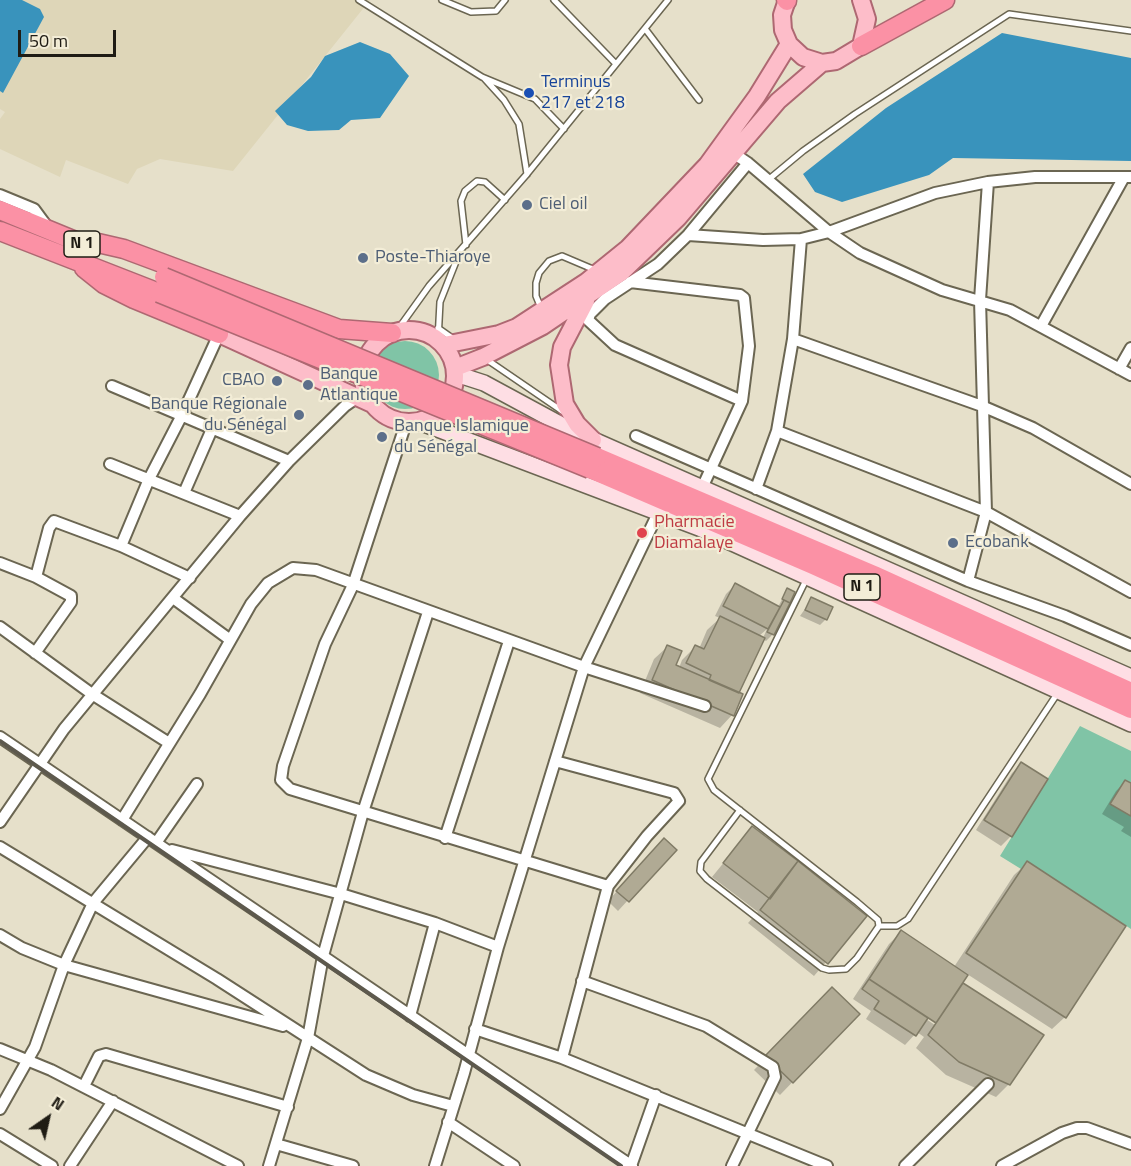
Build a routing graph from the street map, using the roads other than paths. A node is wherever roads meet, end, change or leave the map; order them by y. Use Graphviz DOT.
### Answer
graph roads {
  1 [pos="359,0"];
  2 [pos="442,0"];
  3 [pos="505,0"];
  4 [pos="554,0"];
  5 [pos="667,0"];
  6 [pos="787,0"];
  7 [pos="945,0"];
  8 [pos="866,3"];
  9 [pos="646,30"];
  10 [pos="1131,31"];
  11 [pos="789,44"];
  12 [pos="861,46"];
  13 [pos="822,63"];
  14 [pos="616,64"];
  15 [pos="483,77"];
  16 [pos="699,100"];
  17 [pos="564,129"];
  18 [pos="733,153"];
  19 [pos="748,163"];
  20 [pos="527,174"];
  21 [pos="1128,177"];
  22 [pos="768,180"];
  23 [pos="988,182"];
  24 [pos="0,195"];
  25 [pos="505,200"];
  26 [pos="0,210"];
  27 [pos="0,231"];
  28 [pos="50,231"];
  29 [pos="829,232"];
  30 [pos="688,235"];
  31 [pos="801,239"];
  32 [pos="466,246"];
  33 [pos="77,251"];
  34 [pos="459,255"];
  35 [pos="599,272"];
  36 [pos="630,282"];
  37 [pos="588,298"];
  38 [pos="980,300"];
  39 [pos="542,313"];
  40 [pos="1041,326"];
  41 [pos="394,332"];
  42 [pos="219,334"];
  43 [pos="793,339"];
  44 [pos="450,341"];
  45 [pos="1131,348"];
  46 [pos="479,355"];
  47 [pos="1119,369"];
  48 [pos="456,371"];
  49 [pos="1131,375"];
  50 [pos="112,386"];
  51 [pos="364,397"];
  52 [pos="742,401"];
  53 [pos="982,406"];
  54 [pos="182,415"];
  55 [pos="412,423"];
  56 [pos="577,424"];
  57 [pos="213,429"];
  58 [pos="777,431"];
  59 [pos="636,436"];
  60 [pos="593,455"];
  61 [pos="289,460"];
  62 [pos="110,464"];
  63 [pos="713,470"];
  64 [pos="149,478"];
  65 [pos="1131,484"];
  66 [pos="702,488"];
  67 [pos="756,489"];
  68 [pos="184,493"];
  69 [pos="666,495"];
  70 [pos="986,512"];
  71 [pos="240,516"];
  72 [pos="121,546"];
  73 [pos="0,563"];
  74 [pos="810,571"];
  75 [pos="36,577"];
  76 [pos="190,578"];
  77 [pos="968,581"];
  78 [pos="353,585"];
  79 [pos="1131,592"];
  80 [pos="173,598"];
  81 [pos="428,612"];
  82 [pos="0,627"];
  83 [pos="229,639"];
  84 [pos="509,640"];
  85 [pos="1131,645"];
  86 [pos="35,653"];
  87 [pos="584,667"];
  88 [pos="1131,677"];
  89 [pos="1059,690"];
  90 [pos="1131,692"];
  91 [pos="92,694"];
  92 [pos="705,706"];
  93 [pos="1131,709"];
  94 [pos="1131,723"];
  95 [pos="0,737"];
  96 [pos="169,743"];
  97 [pos="555,761"];
  98 [pos="39,763"];
  99 [pos="197,784"];
  100 [pos="740,810"];
  101 [pos="363,812"];
  102 [pos="122,820"];
  103 [pos="0,822"];
  104 [pos="445,838"];
  105 [pos="156,843"];
  106 [pos="0,847"];
  107 [pos="524,860"];
  108 [pos="608,886"];
  109 [pos="341,894"];
  110 [pos="93,903"];
  111 [pos="435,923"];
  112 [pos="879,926"];
  113 [pos="0,935"];
  114 [pos="498,947"];
  115 [pos="323,956"];
  116 [pos="64,965"];
  117 [pos="582,981"];
  118 [pos="410,1016"];
  119 [pos="292,1028"];
  120 [pos="474,1029"];
  121 [pos="308,1038"];
  122 [pos="0,1049"];
  123 [pos="467,1054"];
  124 [pos="562,1058"];
  125 [pos="30,1059"];
  126 [pos="988,1084"];
  127 [pos="84,1086"];
  128 [pos="656,1095"];
  129 [pos="113,1101"];
  130 [pos="453,1106"];
  131 [pos="288,1107"];
  132 [pos="0,1108"];
  133 [pos="448,1122"];
  134 [pos="747,1131"];
  135 [pos="0,1134"];
  136 [pos="276,1144"];
  137 [pos="1131,1144"];
  138 [pos="52,1166"];
  139 [pos="70,1166"];
  140 [pos="238,1166"];
  141 [pos="269,1166"];
  142 [pos="353,1166"];
  143 [pos="435,1166"];
  144 [pos="514,1166"];
  145 [pos="631,1166"];
  146 [pos="732,1166"];
  147 [pos="827,1166"];
  148 [pos="905,1166"];
  149 [pos="1002,1166"];
  1 -- 15 [label="lane"];
  2 -- 3 [label="lane"];
  4 -- 14 [label="lane"];
  5 -- 9 [label="lane"];
  6 -- 11 [label="main road"];
  7 -- 12 [label="highway"];
  8 -- 12 [label="main road"];
  9 -- 14 [label="lane"];
  9 -- 16 [label="lane"];
  10 -- 22 [label="lane"];
  11 -- 13 [label="main road"];
  11 -- 35 [label="main road"];
  12 -- 13 [label="main road"];
  13 -- 18 [label="main road"];
  14 -- 17 [label="lane"];
  15 -- 17 [label="lane"];
  15 -- 20 [label="lane"];
  17 -- 20 [label="lane"];
  18 -- 19 [label="street"];
  18 -- 37 [label="main road"];
  19 -- 22 [label="street"];
  19 -- 30 [label="street"];
  20 -- 25 [label="lane"];
  21 -- 23 [label="street"];
  21 -- 40 [label="street"];
  22 -- 29 [label="street"];
  23 -- 29 [label="street"];
  23 -- 38 [label="street"];
  24 -- 28 [label="street"];
  25 -- 32 [label="lane"];
  25 -- 32 [label="lane"];
  26 -- 28 [label="highway, N 1"];
  27 -- 33 [label="highway, N 1"];
  28 -- 33 [label="highway, N 1"];
  29 -- 31 [label="street"];
  29 -- 38 [label="street"];
  30 -- 31 [label="street"];
  30 -- 36 [label="street"];
  31 -- 43 [label="street"];
  32 -- 34 [label="lane"];
  33 -- 41 [label="highway"];
  33 -- 42 [label="highway"];
  33 -- 60 [label="highway, N 1, bridge"];
  34 -- 41 [label="lane"];
  34 -- 44 [label="lane"];
  35 -- 39 [label="main road"];
  35 -- 39 [label="lane"];
  36 -- 52 [label="street"];
  36 -- 52 [label="street"];
  37 -- 46 [label="main road"];
  37 -- 56 [label="main road"];
  38 -- 40 [label="street"];
  38 -- 53 [label="street"];
  39 -- 44 [label="main road"];
  40 -- 47 [label="street"];
  41 -- 44 [label="main road"];
  41 -- 51 [label="main road"];
  42 -- 51 [label="main road"];
  42 -- 54 [label="street"];
  43 -- 53 [label="street"];
  43 -- 58 [label="street"];
  44 -- 48 [label="main road"];
  45 -- 47 [label="street"];
  46 -- 48 [label="main road"];
  46 -- 56 [label="lane"];
  47 -- 49 [label="street"];
  48 -- 55 [label="main road"];
  48 -- 60 [label="street"];
  50 -- 54 [label="street"];
  51 -- 55 [label="main road"];
  51 -- 61 [label="street"];
  52 -- 63 [label="street"];
  53 -- 65 [label="street"];
  53 -- 70 [label="street"];
  54 -- 57 [label="street"];
  54 -- 64 [label="street"];
  55 -- 69 [label="street"];
  55 -- 78 [label="street"];
  56 -- 60 [label="main road"];
  57 -- 61 [label="street"];
  57 -- 68 [label="street"];
  58 -- 67 [label="street"];
  58 -- 70 [label="street"];
  59 -- 63 [label="street"];
  60 -- 69 [label="highway, N 1"];
  61 -- 71 [label="street"];
  62 -- 64 [label="street"];
  63 -- 66 [label="street"];
  63 -- 67 [label="street"];
  64 -- 68 [label="street"];
  64 -- 72 [label="street"];
  66 -- 69 [label="street"];
  66 -- 88 [label="street"];
  67 -- 77 [label="street"];
  68 -- 71 [label="street"];
  69 -- 74 [label="highway, N 1"];
  69 -- 87 [label="street"];
  69 -- 90 [label="highway, N 1"];
  70 -- 77 [label="street"];
  70 -- 79 [label="street"];
  71 -- 76 [label="street"];
  72 -- 75 [label="street"];
  72 -- 76 [label="street"];
  73 -- 75 [label="street"];
  74 -- 89 [label="street"];
  74 -- 93 [label="highway, N 1"];
  74 -- 100 [label="lane"];
  75 -- 86 [label="street"];
  76 -- 80 [label="street"];
  77 -- 85 [label="street"];
  78 -- 81 [label="street"];
  78 -- 83 [label="street"];
  78 -- 101 [label="street"];
  80 -- 83 [label="street"];
  80 -- 91 [label="street"];
  81 -- 84 [label="street"];
  81 -- 101 [label="street"];
  82 -- 86 [label="street"];
  83 -- 96 [label="street"];
  84 -- 87 [label="street"];
  84 -- 104 [label="street"];
  86 -- 91 [label="street"];
  87 -- 92 [label="street"];
  87 -- 97 [label="street"];
  89 -- 94 [label="street"];
  89 -- 112 [label="lane"];
  91 -- 96 [label="street"];
  91 -- 98 [label="street"];
  95 -- 98 [label="street"];
  96 -- 102 [label="street"];
  97 -- 107 [label="street"];
  97 -- 108 [label="street"];
  98 -- 102 [label="street"];
  98 -- 103 [label="street"];
  99 -- 105 [label="street"];
  100 -- 112 [label="lane"];
  100 -- 112 [label="lane"];
  101 -- 104 [label="street"];
  101 -- 109 [label="street"];
  102 -- 105 [label="street"];
  104 -- 107 [label="street"];
  105 -- 109 [label="street"];
  105 -- 110 [label="street"];
  105 -- 115 [label="street"];
  106 -- 110 [label="street"];
  107 -- 108 [label="street"];
  107 -- 114 [label="street"];
  108 -- 117 [label="street"];
  109 -- 111 [label="street"];
  109 -- 115 [label="street"];
  110 -- 116 [label="street"];
  110 -- 119 [label="street"];
  111 -- 114 [label="street"];
  111 -- 118 [label="street"];
  113 -- 116 [label="street"];
  114 -- 120 [label="street"];
  115 -- 118 [label="street"];
  115 -- 121 [label="street"];
  116 -- 119 [label="street"];
  116 -- 125 [label="street"];
  117 -- 124 [label="street"];
  117 -- 134 [label="street"];
  118 -- 123 [label="street"];
  119 -- 121 [label="street"];
  120 -- 123 [label="street"];
  120 -- 124 [label="street"];
  121 -- 130 [label="street"];
  121 -- 131 [label="street"];
  122 -- 125 [label="street"];
  123 -- 130 [label="street"];
  123 -- 145 [label="street"];
  124 -- 128 [label="street"];
  125 -- 127 [label="street"];
  125 -- 132 [label="street"];
  126 -- 148 [label="street"];
  127 -- 129 [label="street"];
  127 -- 131 [label="street"];
  128 -- 134 [label="street"];
  128 -- 145 [label="street"];
  129 -- 139 [label="street"];
  129 -- 140 [label="street"];
  130 -- 133 [label="street"];
  131 -- 136 [label="street"];
  133 -- 143 [label="street"];
  133 -- 144 [label="street"];
  134 -- 146 [label="street"];
  134 -- 147 [label="street"];
  135 -- 138 [label="street"];
  136 -- 141 [label="street"];
  136 -- 142 [label="street"];
  137 -- 149 [label="street"];
}
